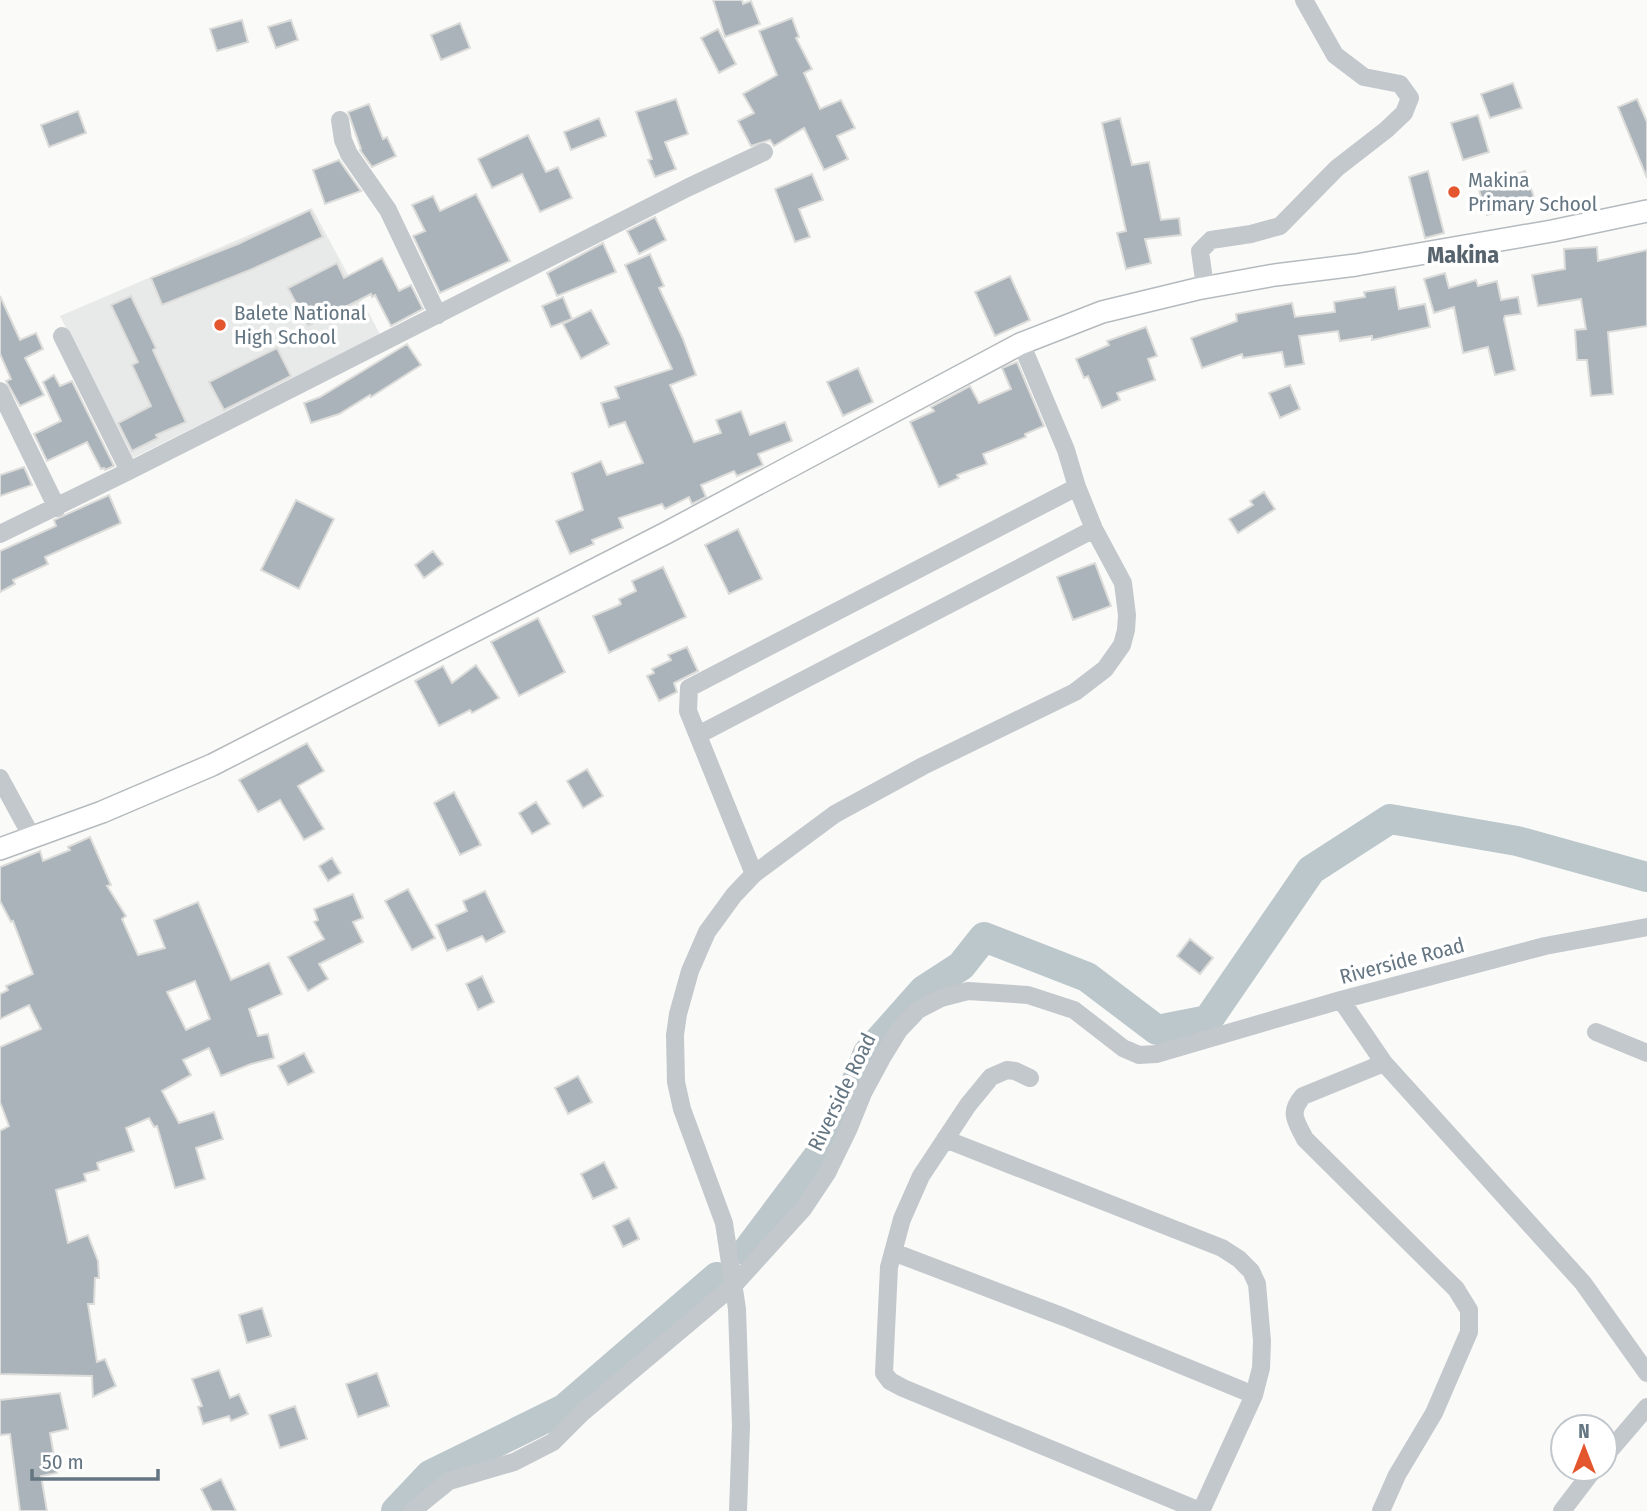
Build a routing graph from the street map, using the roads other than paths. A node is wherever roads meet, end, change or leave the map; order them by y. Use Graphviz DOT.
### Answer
graph roads {
  1 [pos="1304,0"];
  2 [pos="340,120"];
  3 [pos="764,152"];
  4 [pos="1647,211"];
  5 [pos="1205,287"];
  6 [pos="438,315"];
  7 [pos="62,336"];
  8 [pos="1021,343"];
  9 [pos="0,391"];
  10 [pos="129,471"];
  11 [pos="1077,487"];
  12 [pos="57,508"];
  13 [pos="1094,529"];
  14 [pos="0,534"];
  15 [pos="698,734"];
  16 [pos="0,778"];
  17 [pos="32,837"];
  18 [pos="0,849"];
  19 [pos="754,874"];
  20 [pos="1647,927"];
  21 [pos="1341,1000"];
  22 [pos="1595,1032"];
  23 [pos="1647,1053"];
  24 [pos="1384,1063"];
  25 [pos="1030,1078"];
  26 [pos="945,1139"];
  27 [pos="893,1252"];
  28 [pos="734,1285"];
  29 [pos="1647,1373"];
  30 [pos="1254,1395"];
  31 [pos="1647,1407"];
  32 [pos="1619,1440"];
  33 [pos="1583,1483"];
  34 [pos="412,1511"];
  35 [pos="738,1511"];
  36 [pos="1201,1511"];
  37 [pos="1381,1511"];
  38 [pos="1562,1511"];
  1 -- 5 [label="street"];
  2 -- 6 [label="street"];
  3 -- 6 [label="street"];
  4 -- 5 [label="main road"];
  5 -- 8 [label="main road"];
  6 -- 10 [label="street"];
  7 -- 10 [label="street"];
  8 -- 11 [label="street"];
  8 -- 17 [label="main road"];
  9 -- 12 [label="street"];
  10 -- 12 [label="street"];
  11 -- 13 [label="street"];
  11 -- 15 [label="street"];
  12 -- 14 [label="street"];
  13 -- 15 [label="street"];
  13 -- 19 [label="street"];
  15 -- 19 [label="street"];
  16 -- 17 [label="street"];
  17 -- 18 [label="main road"];
  19 -- 28 [label="street"];
  20 -- 21 [label="street, Riverside Road"];
  21 -- 24 [label="street"];
  21 -- 28 [label="street, Riverside Road"];
  22 -- 23 [label="street"];
  24 -- 29 [label="street"];
  24 -- 37 [label="street"];
  25 -- 26 [label="street"];
  26 -- 27 [label="street"];
  26 -- 30 [label="street"];
  27 -- 30 [label="street"];
  27 -- 36 [label="street"];
  28 -- 34 [label="street, Riverside Road"];
  28 -- 35 [label="street"];
  30 -- 36 [label="street"];
  31 -- 32 [label="street"];
  33 -- 38 [label="street"];
}
